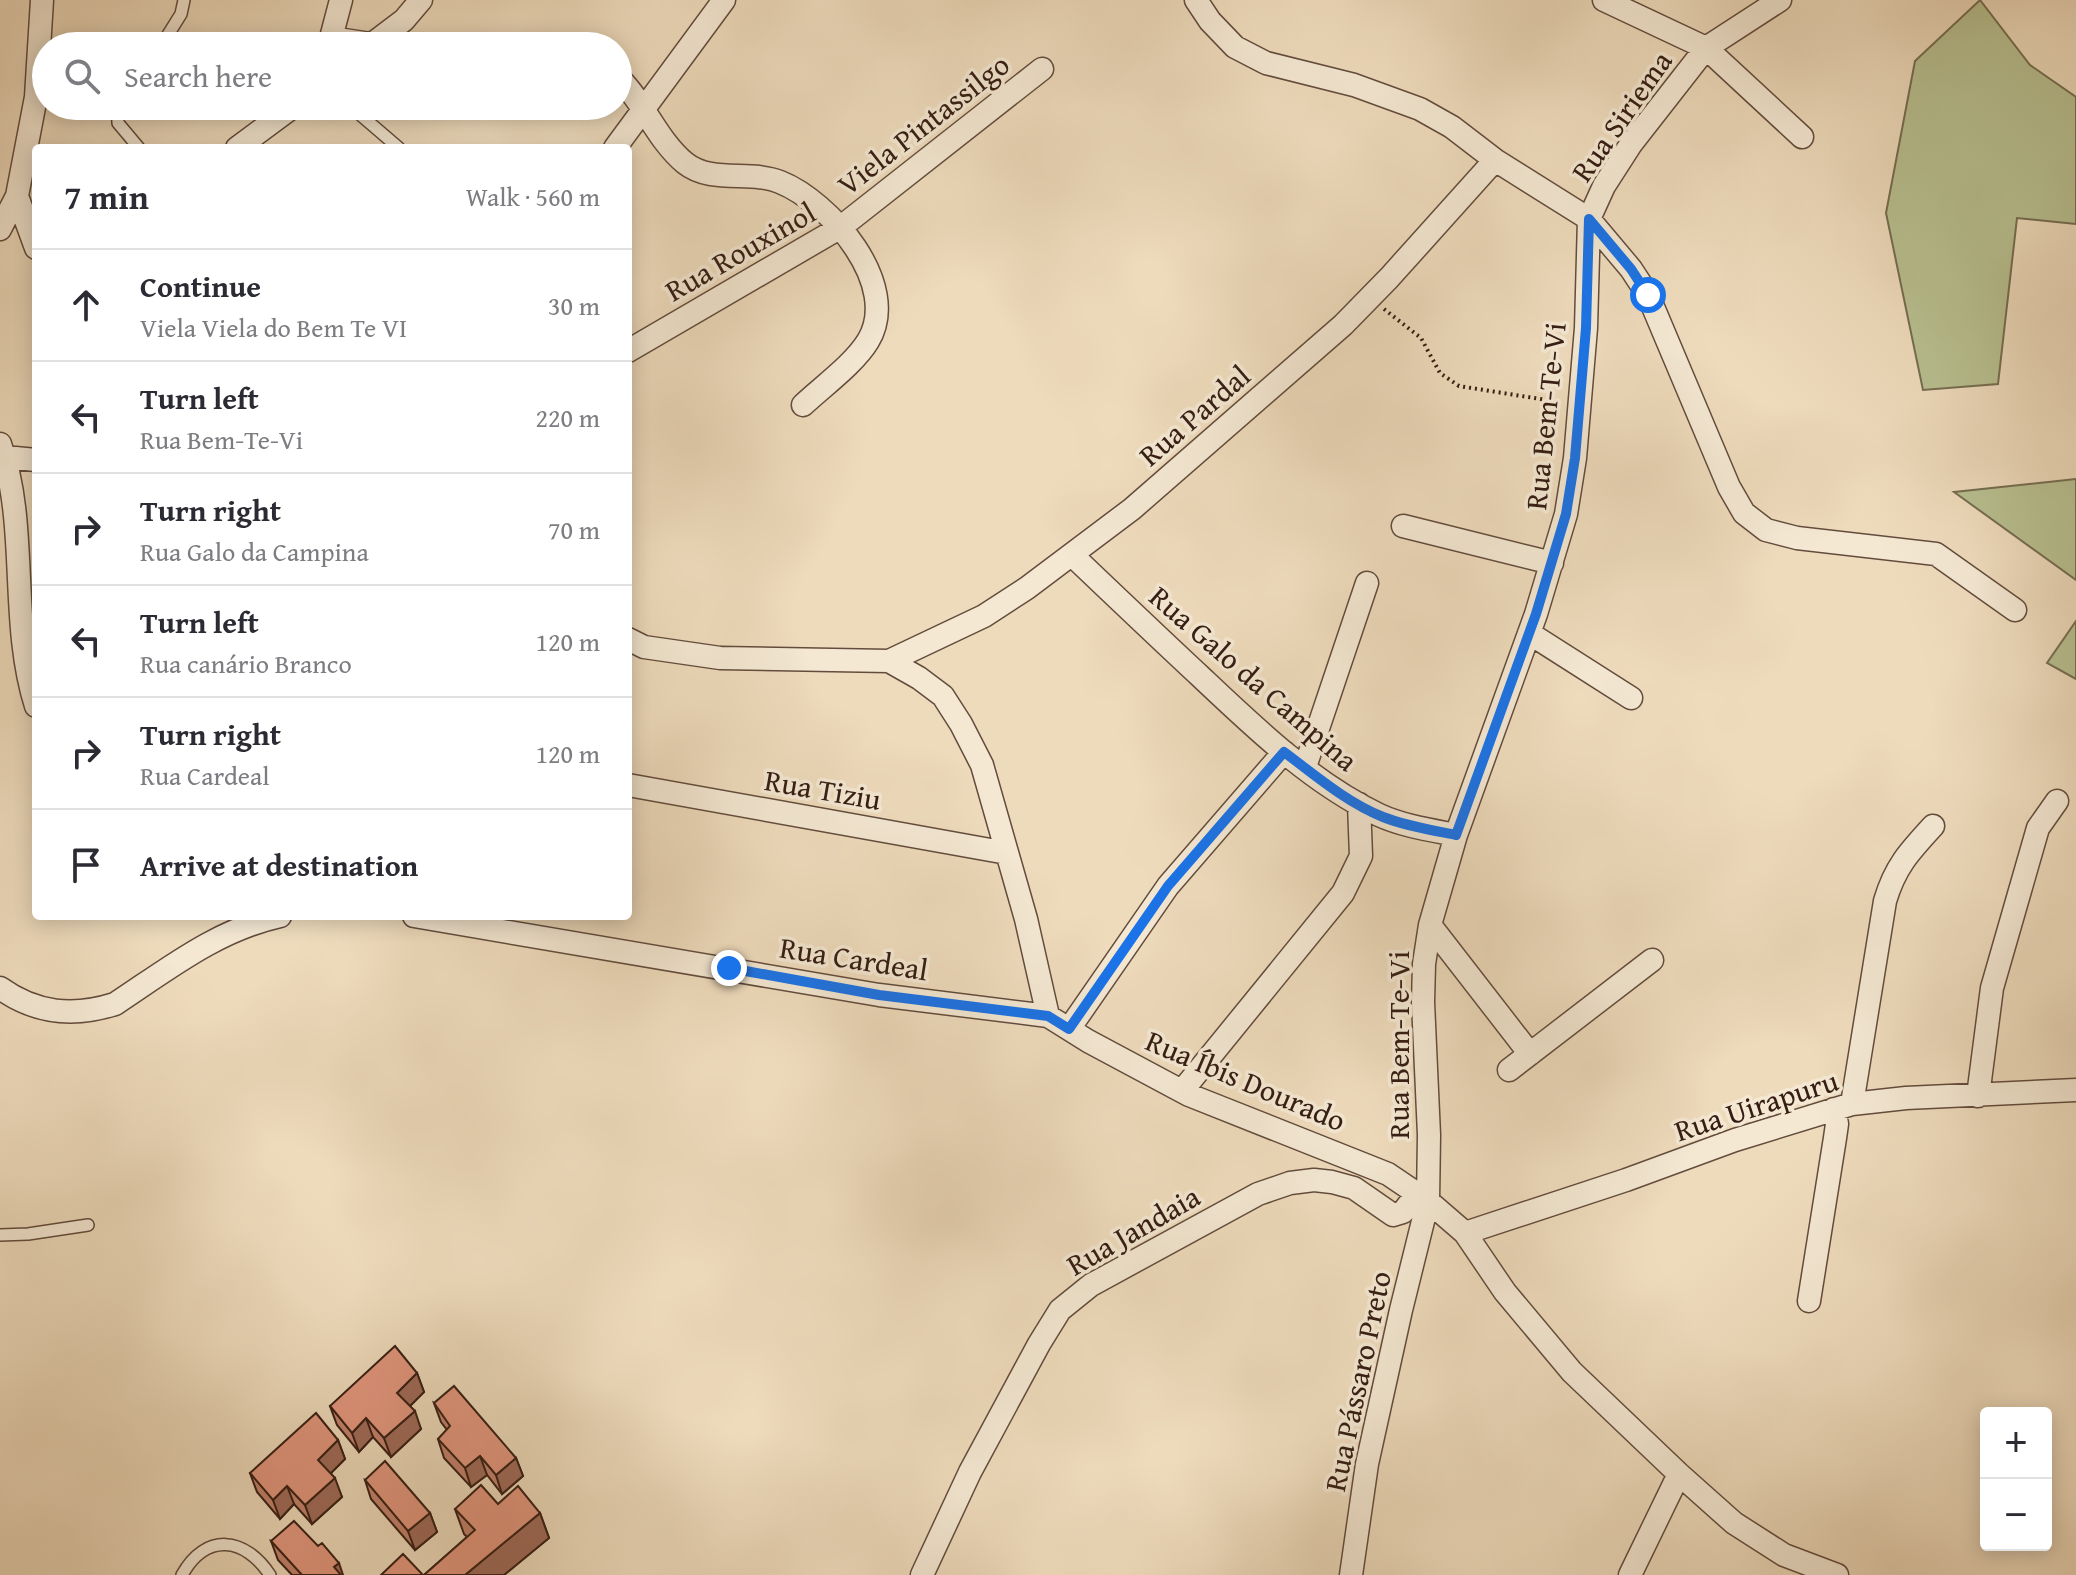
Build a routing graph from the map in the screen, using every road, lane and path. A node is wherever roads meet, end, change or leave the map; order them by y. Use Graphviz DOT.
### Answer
graph roads {
  1 [pos="42,0"];
  2 [pos="184,0"];
  3 [pos="341,0"];
  4 [pos="421,0"];
  5 [pos="724,0"];
  6 [pos="1196,0"];
  7 [pos="1604,0"];
  8 [pos="1780,0"];
  9 [pos="40,32"];
  10 [pos="170,32"];
  11 [pos="332,32"];
  12 [pos="392,32"];
  13 [pos="1706,48"];
  14 [pos="1042,69"];
  15 [pos="632,96"];
  16 [pos="643,111"];
  17 [pos="32,118"];
  18 [pos="118,120"];
  19 [pos="275,120"];
  20 [pos="366,120"];
  21 [pos="1802,137"];
  22 [pos="136,144"];
  23 [pos="242,144"];
  24 [pos="394,144"];
  25 [pos="618,144"];
  26 [pos="1495,160"];
  27 [pos="17,196"];
  28 [pos="1589,219"];
  29 [pos="841,227"];
  30 [pos="0,229"];
  31 [pos="32,237"];
  32 [pos="1370,298"];
  33 [pos="632,349"];
  34 [pos="803,405"];
  35 [pos="1580,405"];
  36 [pos="2,451"];
  37 [pos="32,459"];
  38 [pos="1403,526"];
  39 [pos="1072,555"];
  40 [pos="1552,563"];
  41 [pos="1367,583"];
  42 [pos="2015,610"];
  43 [pos="1529,633"];
  44 [pos="632,641"];
  45 [pos="889,661"];
  46 [pos="32,689"];
  47 [pos="1631,698"];
  48 [pos="1284,752"];
  49 [pos="1305,767"];
  50 [pos="632,786"];
  51 [pos="2057,801"];
  52 [pos="1359,804"];
  53 [pos="1933,826"];
  54 [pos="1456,835"];
  55 [pos="1007,853"];
  56 [pos="261,920"];
  57 [pos="438,920"];
  58 [pos="1430,925"];
  59 [pos="1652,960"];
  60 [pos="0,988"];
  61 [pos="1048,1016"];
  62 [pos="1069,1029"];
  63 [pos="1530,1054"];
  64 [pos="1509,1070"];
  65 [pos="2076,1090"];
  66 [pos="1182,1091"];
  67 [pos="1978,1096"];
  68 [pos="1843,1107"];
  69 [pos="1423,1198"];
  70 [pos="88,1225"];
  71 [pos="1465,1233"];
  72 [pos="0,1235"];
  73 [pos="1809,1301"];
  74 [pos="1679,1474"];
  75 [pos="182,1575"];
  76 [pos="270,1575"];
  77 [pos="922,1575"];
  78 [pos="1351,1575"];
  79 [pos="1630,1575"];
  80 [pos="1837,1575"];
  1 -- 9 [label="street"];
  2 -- 10 [label="lane"];
  3 -- 11 [label="street"];
  4 -- 12 [label="street"];
  5 -- 16 [label="street"];
  6 -- 26 [label="street"];
  7 -- 13 [label="street"];
  8 -- 13 [label="street, Rua Siriema"];
  13 -- 21 [label="street"];
  13 -- 28 [label="street, Rua Siriema"];
  14 -- 29 [label="street, Viela Pintassilgo"];
  15 -- 16 [label="street"];
  16 -- 25 [label="street"];
  16 -- 29 [label="street"];
  17 -- 27 [label="street"];
  18 -- 22 [label="lane"];
  19 -- 23 [label="street"];
  20 -- 24 [label="lane"];
  26 -- 28 [label="street"];
  26 -- 32 [label="street, Rua Pardal"];
  27 -- 30 [label="street"];
  27 -- 31 [label="street"];
  28 -- 35 [label="street, Rua Bem-Te-Vi"];
  28 -- 42 [label="street"];
  29 -- 33 [label="street, Rua Rouxinol"];
  29 -- 34 [label="street"];
  32 -- 35 [label="path"];
  32 -- 39 [label="street, Rua Pardal"];
  35 -- 40 [label="street, Rua Bem-Te-Vi"];
  36 -- 37 [label="street"];
  36 -- 46 [label="street"];
  38 -- 40 [label="street"];
  39 -- 45 [label="street, Rua Pardal"];
  39 -- 48 [label="street, Rua Galo da Campina"];
  40 -- 43 [label="street, Rua Bem-Te-Vi"];
  41 -- 49 [label="street"];
  43 -- 47 [label="street"];
  43 -- 54 [label="street, Rua Bem-Te-Vi"];
  44 -- 45 [label="street"];
  45 -- 55 [label="street"];
  48 -- 49 [label="street, Rua Galo da Campina"];
  48 -- 62 [label="street"];
  49 -- 52 [label="street, Rua Galo da Campina"];
  50 -- 55 [label="street, Rua Tiziu"];
  51 -- 67 [label="street"];
  52 -- 54 [label="street, Rua Galo da Campina"];
  52 -- 66 [label="street"];
  53 -- 68 [label="street"];
  54 -- 58 [label="street, Rua Bem-Te-Vi"];
  55 -- 61 [label="street"];
  56 -- 60 [label="street"];
  57 -- 61 [label="street, Rua Cardeal"];
  58 -- 63 [label="street"];
  58 -- 69 [label="street, Rua Bem-Te-Vi"];
  59 -- 63 [label="street"];
  61 -- 62 [label="street, Rua Íbis Dourado"];
  62 -- 66 [label="street, Rua Íbis Dourado"];
  63 -- 64 [label="street"];
  65 -- 67 [label="street, Rua Uirapuru"];
  66 -- 69 [label="street, Rua Íbis Dourado"];
  67 -- 68 [label="street, Rua Uirapuru"];
  68 -- 71 [label="street, Rua Uirapuru"];
  68 -- 73 [label="street"];
  69 -- 71 [label="street, Rua Íbis Dourado"];
  69 -- 77 [label="street, Rua Jandaia"];
  69 -- 78 [label="street, Rua Pássaro Preto"];
  70 -- 72 [label="lane"];
  71 -- 74 [label="street, Rua Íbis Dourado"];
  74 -- 79 [label="street"];
  74 -- 80 [label="street, Rua Íbis Dourado"];
  75 -- 76 [label="lane"];
}
